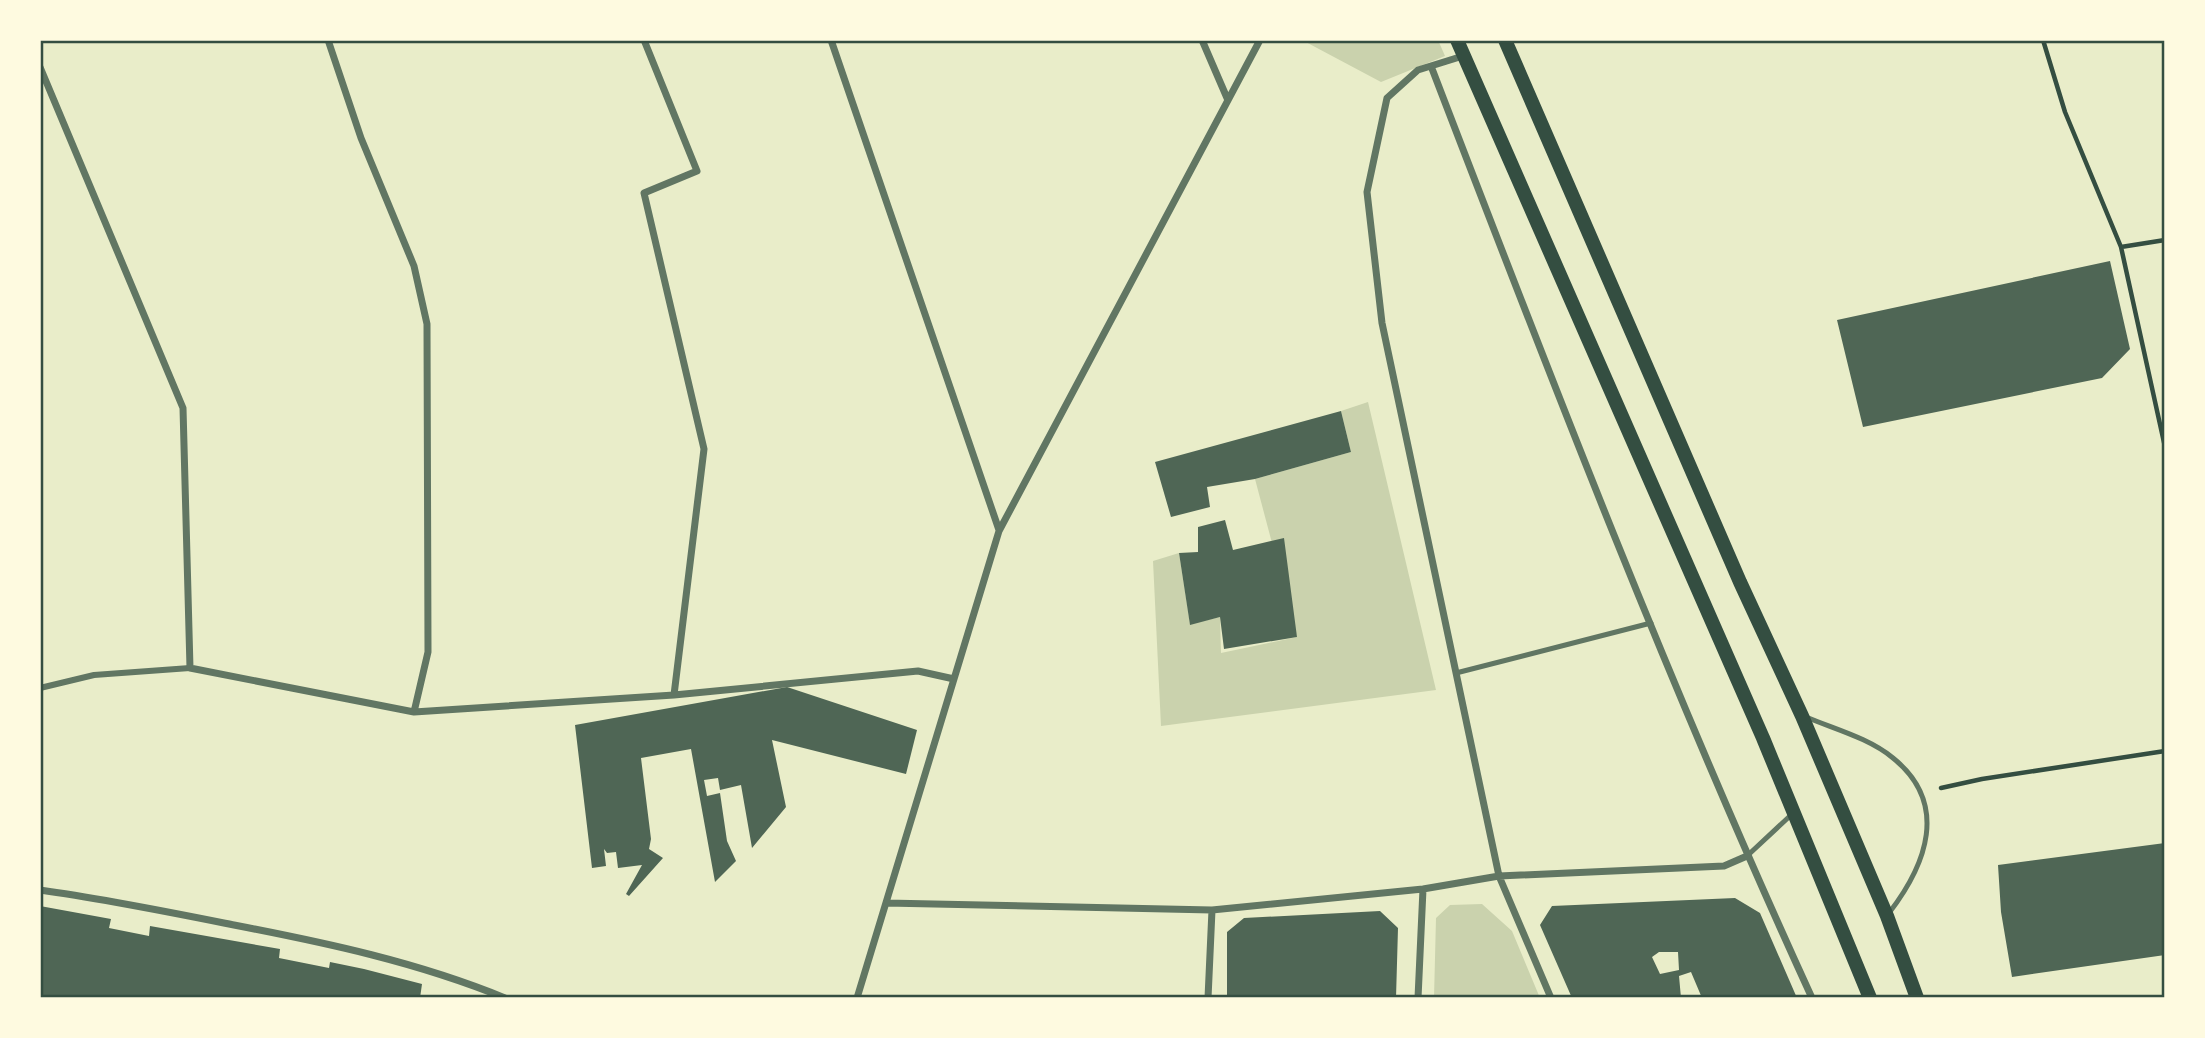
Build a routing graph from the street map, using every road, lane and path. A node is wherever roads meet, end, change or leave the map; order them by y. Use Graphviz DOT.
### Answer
graph roads {
  1 [pos="328,40"];
  2 [pos="644,40"];
  3 [pos="831,40"];
  4 [pos="1202,40"];
  5 [pos="1260,40"];
  6 [pos="1457,40"];
  7 [pos="1505,40"];
  8 [pos="2043,40"];
  9 [pos="1464,55"];
  10 [pos="1431,65"];
  11 [pos="40,67"];
  12 [pos="1227,98"];
  13 [pos="2165,240"];
  14 [pos="2121,247"];
  15 [pos="2165,447"];
  16 [pos="999,531"];
  17 [pos="1651,623"];
  18 [pos="190,668"];
  19 [pos="1456,673"];
  20 [pos="954,679"];
  21 [pos="40,688"];
  22 [pos="674,695"];
  23 [pos="414,712"];
  24 [pos="1802,716"];
  25 [pos="2165,751"];
  26 [pos="1922,793"];
  27 [pos="1793,813"];
  28 [pos="1747,856"];
  29 [pos="1499,876"];
  30 [pos="1423,889"];
  31 [pos="40,891"];
  32 [pos="886,903"];
  33 [pos="1212,910"];
  34 [pos="1887,916"];
  35 [pos="505,998"];
  36 [pos="857,998"];
  37 [pos="1208,998"];
  38 [pos="1418,998"];
  39 [pos="1551,998"];
  40 [pos="1812,998"];
  41 [pos="1870,998"];
  42 [pos="1917,998"];
  1 -- 23 [label="street"];
  2 -- 22 [label="street"];
  3 -- 16 [label="street"];
  4 -- 12 [label="street"];
  5 -- 12 [label="street"];
  6 -- 9 [label="main road"];
  7 -- 24 [label="main road"];
  8 -- 14 [label="path"];
  9 -- 10 [label="street"];
  9 -- 27 [label="main road"];
  10 -- 17 [label="street"];
  10 -- 19 [label="street"];
  11 -- 18 [label="street"];
  12 -- 16 [label="street"];
  13 -- 14 [label="path"];
  14 -- 15 [label="path"];
  16 -- 20 [label="street"];
  17 -- 19 [label="lane"];
  17 -- 28 [label="street"];
  18 -- 21 [label="street"];
  18 -- 23 [label="street"];
  19 -- 29 [label="street"];
  20 -- 22 [label="street"];
  20 -- 32 [label="street"];
  22 -- 23 [label="street"];
  24 -- 26 [label="lane"];
  24 -- 34 [label="main road"];
  25 -- 26 [label="path"];
  26 -- 34 [label="lane"];
  27 -- 28 [label="lane"];
  27 -- 41 [label="main road"];
  28 -- 29 [label="street"];
  28 -- 40 [label="street"];
  29 -- 30 [label="street"];
  29 -- 39 [label="street"];
  30 -- 33 [label="street"];
  30 -- 38 [label="street"];
  31 -- 35 [label="street"];
  32 -- 33 [label="street"];
  32 -- 36 [label="street"];
  33 -- 37 [label="street"];
  34 -- 42 [label="main road"];
}
